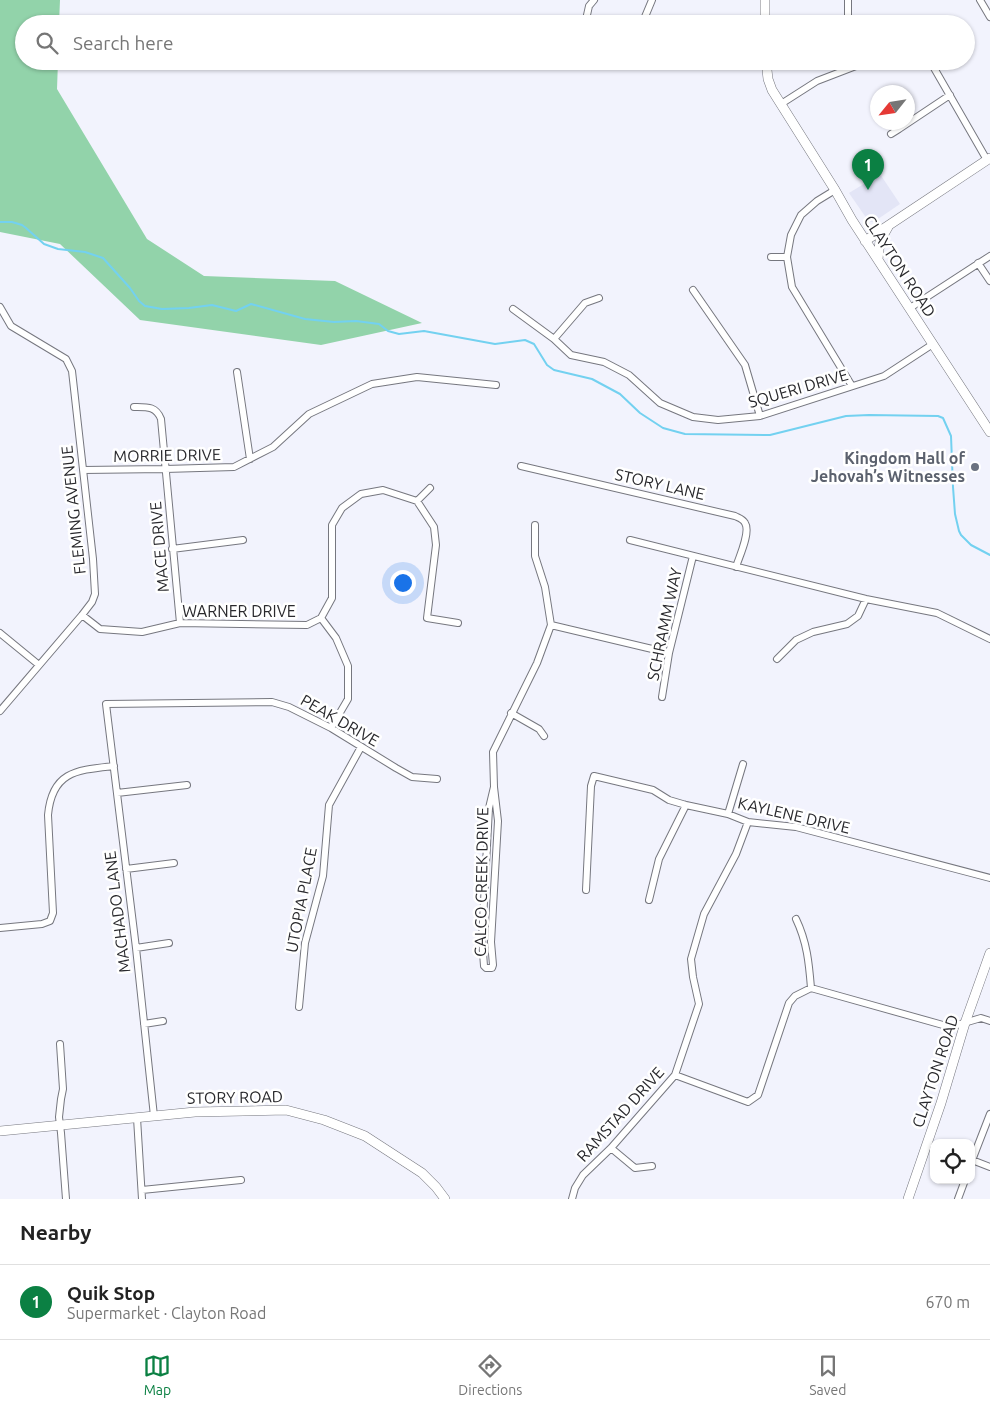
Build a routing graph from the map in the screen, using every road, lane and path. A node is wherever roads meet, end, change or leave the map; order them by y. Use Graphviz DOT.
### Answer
graph roads {
  1 [pos="594,0"];
  2 [pos="652,0"];
  3 [pos="765,0"];
  4 [pos="848,0"];
  5 [pos="980,0"];
  6 [pos="587,15"];
  7 [pos="646,15"];
  8 [pos="766,15"];
  9 [pos="848,15"];
  10 [pos="990,17"];
  11 [pos="767,70"];
  12 [pos="845,70"];
  13 [pos="935,70"];
  14 [pos="950,95"];
  15 [pos="781,104"];
  16 [pos="891,134"];
  17 [pos="989,159"];
  18 [pos="835,190"];
  19 [pos="889,224"];
  20 [pos="865,241"];
  21 [pos="990,256"];
  22 [pos="771,257"];
  23 [pos="787,257"];
  24 [pos="878,259"];
  25 [pos="978,263"];
  26 [pos="990,281"];
  27 [pos="693,290"];
  28 [pos="599,298"];
  29 [pos="0,307"];
  30 [pos="910,308"];
  31 [pos="513,309"];
  32 [pos="554,340"];
  33 [pos="933,344"];
  34 [pos="237,372"];
  35 [pos="496,385"];
  36 [pos="852,386"];
  37 [pos="134,407"];
  38 [pos="760,416"];
  39 [pos="990,432"];
  40 [pos="250,459"];
  41 [pos="521,466"];
  42 [pos="83,470"];
  43 [pos="165,470"];
  44 [pos="430,488"];
  45 [pos="417,501"];
  46 [pos="535,525"];
  47 [pos="243,540"];
  48 [pos="630,540"];
  49 [pos="172,548"];
  50 [pos="693,556"];
  51 [pos="736,567"];
  52 [pos="866,599"];
  53 [pos="82,614"];
  54 [pos="321,618"];
  55 [pos="180,623"];
  56 [pos="458,623"];
  57 [pos="551,625"];
  58 [pos="0,633"];
  59 [pos="990,639"];
  60 [pos="669,653"];
  61 [pos="777,659"];
  62 [pos="39,665"];
  63 [pos="662,698"];
  64 [pos="106,704"];
  65 [pos="0,711"];
  66 [pos="511,713"];
  67 [pos="331,728"];
  68 [pos="544,736"];
  69 [pos="361,747"];
  70 [pos="743,764"];
  71 [pos="114,766"];
  72 [pos="437,779"];
  73 [pos="188,785"];
  74 [pos="494,787"];
  75 [pos="117,793"];
  76 [pos="686,805"];
  77 [pos="728,814"];
  78 [pos="748,822"];
  79 [pos="174,863"];
  80 [pos="126,869"];
  81 [pos="990,878"];
  82 [pos="586,890"];
  83 [pos="649,900"];
  84 [pos="796,919"];
  85 [pos="0,928"];
  86 [pos="169,943"];
  87 [pos="136,948"];
  88 [pos="990,953"];
  89 [pos="811,988"];
  90 [pos="299,1007"];
  91 [pos="163,1021"];
  92 [pos="990,1022"];
  93 [pos="965,1023"];
  94 [pos="144,1024"];
  95 [pos="60,1044"];
  96 [pos="675,1075"];
  97 [pos="990,1114"];
  98 [pos="154,1116"];
  99 [pos="137,1118"];
  100 [pos="60,1125"];
  101 [pos="0,1131"];
  102 [pos="611,1148"];
  103 [pos="975,1154"];
  104 [pos="975,1163"];
  105 [pos="652,1166"];
  106 [pos="990,1166"];
  107 [pos="241,1180"];
  108 [pos="964,1184"];
  109 [pos="142,1190"];
  110 [pos="66,1199"];
  111 [pos="142,1199"];
  112 [pos="445,1199"];
  113 [pos="572,1199"];
  114 [pos="908,1199"];
  115 [pos="958,1199"];
  1 -- 6 [label="street"];
  2 -- 7 [label="street"];
  3 -- 8 [label="street"];
  4 -- 9 [label="street"];
  5 -- 10 [label="street"];
  11 -- 15 [label="street, CLAYTON ROAD"];
  12 -- 15 [label="street"];
  13 -- 14 [label="street"];
  14 -- 16 [label="street"];
  14 -- 17 [label="street"];
  15 -- 18 [label="street, CLAYTON ROAD"];
  17 -- 19 [label="street"];
  18 -- 20 [label="street, CLAYTON ROAD"];
  18 -- 23 [label="street"];
  19 -- 20 [label="street"];
  19 -- 24 [label="street"];
  20 -- 24 [label="street, CLAYTON ROAD"];
  21 -- 25 [label="street"];
  22 -- 23 [label="street"];
  23 -- 36 [label="street"];
  24 -- 30 [label="street, CLAYTON ROAD"];
  25 -- 26 [label="street"];
  25 -- 30 [label="street"];
  27 -- 38 [label="street"];
  28 -- 32 [label="street"];
  29 -- 42 [label="street, FLEMING AVENUE"];
  30 -- 33 [label="street, CLAYTON ROAD"];
  31 -- 32 [label="street, SQUERI DRIVE"];
  32 -- 38 [label="street, SQUERI DRIVE"];
  33 -- 36 [label="street, SQUERI DRIVE"];
  33 -- 39 [label="street, CLAYTON ROAD"];
  34 -- 40 [label="street"];
  35 -- 40 [label="street, MORRIE DRIVE"];
  36 -- 38 [label="street, SQUERI DRIVE"];
  37 -- 43 [label="street, MACE DRIVE"];
  40 -- 43 [label="street, MORRIE DRIVE"];
  41 -- 51 [label="street, STORY LANE"];
  42 -- 43 [label="street, MORRIE DRIVE"];
  42 -- 53 [label="street, FLEMING AVENUE"];
  43 -- 49 [label="street, MACE DRIVE"];
  44 -- 45 [label="street"];
  45 -- 54 [label="street"];
  45 -- 56 [label="street"];
  46 -- 57 [label="street, CALCO CREEK DRIVE"];
  47 -- 49 [label="street"];
  48 -- 50 [label="street"];
  49 -- 55 [label="street, MACE DRIVE"];
  50 -- 51 [label="street"];
  50 -- 60 [label="street, SCHRAMM WAY"];
  51 -- 52 [label="street"];
  52 -- 59 [label="street"];
  52 -- 61 [label="street"];
  53 -- 55 [label="street, WARNER DRIVE"];
  53 -- 62 [label="street, FLEMING AVENUE"];
  54 -- 55 [label="street, WARNER DRIVE"];
  54 -- 67 [label="street"];
  57 -- 60 [label="street"];
  57 -- 66 [label="street, CALCO CREEK DRIVE"];
  58 -- 62 [label="street"];
  60 -- 63 [label="street, SCHRAMM WAY"];
  62 -- 65 [label="street, FLEMING AVENUE"];
  64 -- 67 [label="street, PEAK DRIVE"];
  64 -- 71 [label="street, MACHADO LANE"];
  66 -- 68 [label="street"];
  66 -- 74 [label="street, CALCO CREEK DRIVE"];
  67 -- 69 [label="street, PEAK DRIVE"];
  69 -- 72 [label="street, PEAK DRIVE"];
  69 -- 90 [label="street, UTOPIA PLACE"];
  70 -- 77 [label="street"];
  71 -- 75 [label="street, MACHADO LANE"];
  71 -- 85 [label="street"];
  73 -- 75 [label="street"];
  74 -- 74 [label="street, CALCO CREEK DRIVE"];
  75 -- 80 [label="street, MACHADO LANE"];
  76 -- 77 [label="street, KAYLENE DRIVE"];
  76 -- 82 [label="street, KAYLENE DRIVE"];
  76 -- 83 [label="street"];
  77 -- 78 [label="street, KAYLENE DRIVE"];
  78 -- 81 [label="street, KAYLENE DRIVE"];
  78 -- 96 [label="street, RAMSTAD DRIVE"];
  79 -- 80 [label="street"];
  80 -- 87 [label="street, MACHADO LANE"];
  84 -- 89 [label="street"];
  86 -- 87 [label="street"];
  87 -- 94 [label="street, MACHADO LANE"];
  88 -- 93 [label="street, CLAYTON ROAD"];
  89 -- 93 [label="street"];
  89 -- 96 [label="street"];
  91 -- 94 [label="street"];
  92 -- 93 [label="street"];
  93 -- 114 [label="street, CLAYTON ROAD"];
  94 -- 98 [label="street, MACHADO LANE"];
  95 -- 100 [label="street"];
  96 -- 102 [label="street, RAMSTAD DRIVE"];
  97 -- 103 [label="street"];
  98 -- 99 [label="street, STORY ROAD"];
  98 -- 112 [label="street, STORY ROAD"];
  99 -- 100 [label="street, STORY ROAD"];
  99 -- 109 [label="street"];
  100 -- 101 [label="street, STORY ROAD"];
  100 -- 110 [label="street"];
  102 -- 105 [label="street"];
  102 -- 113 [label="street, RAMSTAD DRIVE"];
  104 -- 106 [label="street"];
  107 -- 109 [label="street"];
  108 -- 115 [label="street"];
  109 -- 111 [label="street"];
}
